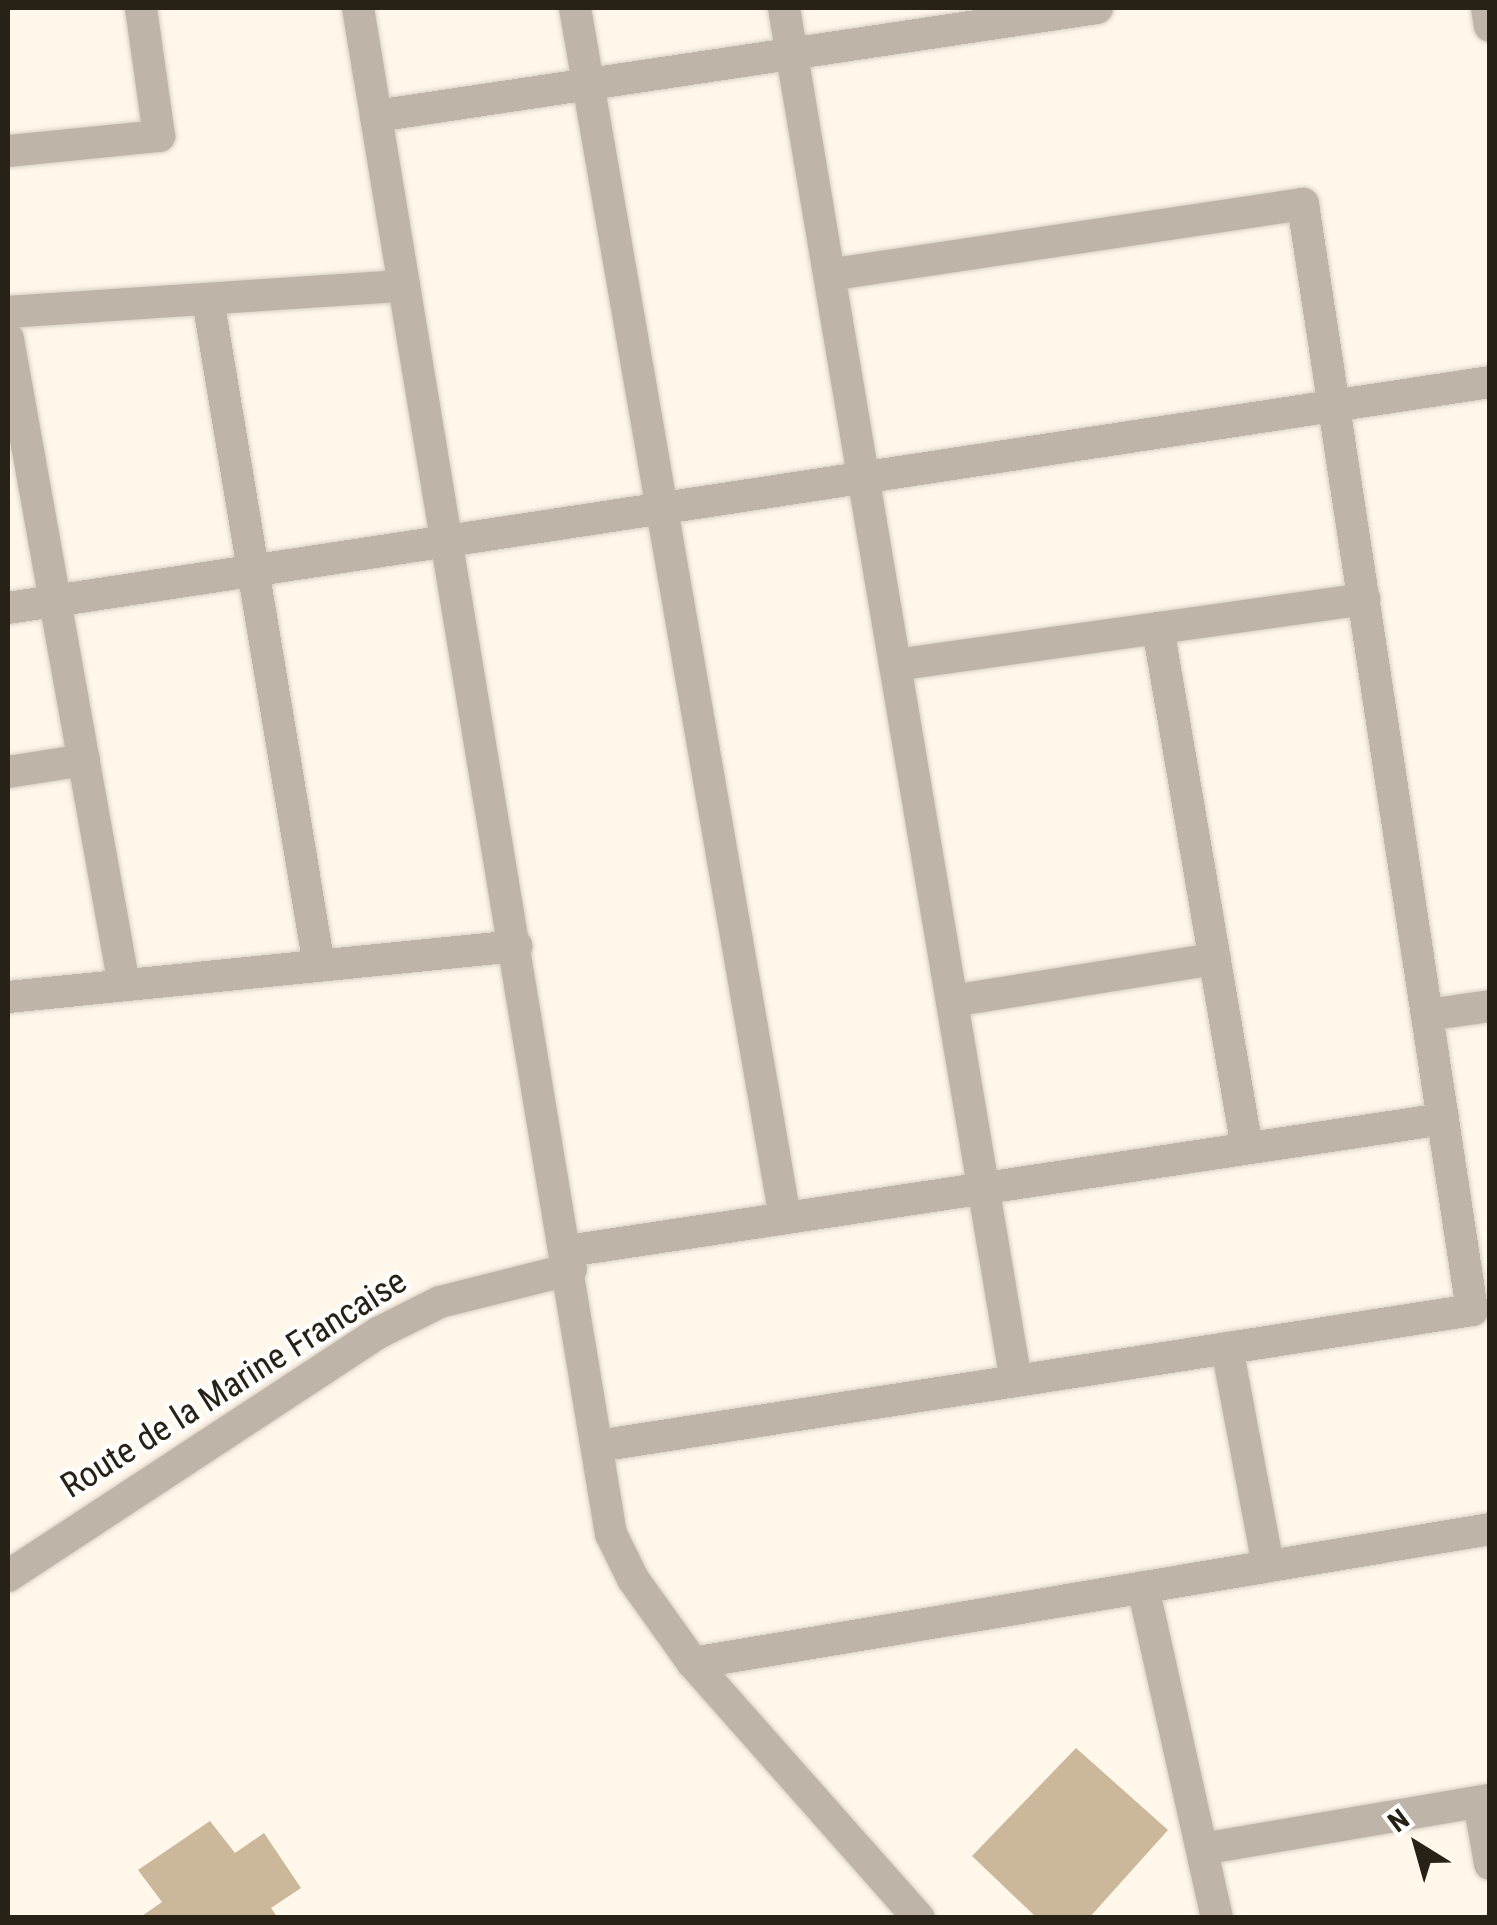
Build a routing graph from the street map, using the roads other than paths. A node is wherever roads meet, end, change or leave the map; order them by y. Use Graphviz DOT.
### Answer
graph roads {
  1 [pos="140,8"];
  2 [pos="358,8"];
  3 [pos="575,8"];
  4 [pos="784,8"];
  5 [pos="1097,8"];
  6 [pos="1487,8"];
  7 [pos="1015,14"];
  8 [pos="1490,26"];
  9 [pos="792,53"];
  10 [pos="588,84"];
  11 [pos="376,116"];
  12 [pos="8,152"];
  13 [pos="830,275"];
  14 [pos="404,286"];
  15 [pos="208,299"];
  16 [pos="8,312"];
  17 [pos="8,339"];
  18 [pos="1490,382"];
  19 [pos="1334,406"];
  20 [pos="864,477"];
  21 [pos="662,508"];
  22 [pos="447,541"];
  23 [pos="253,570"];
  24 [pos="1364,599"];
  25 [pos="55,601"];
  26 [pos="8,608"];
  27 [pos="1158,628"];
  28 [pos="895,665"];
  29 [pos="84,760"];
  30 [pos="8,772"];
  31 [pos="516,946"];
  32 [pos="1214,958"];
  33 [pos="319,966"];
  34 [pos="124,985"];
  35 [pos="8,997"];
  36 [pos="952,1001"];
  37 [pos="1490,1006"];
  38 [pos="1427,1015"];
  39 [pos="1443,1119"];
  40 [pos="1247,1148"];
  41 [pos="984,1188"];
  42 [pos="785,1218"];
  43 [pos="570,1260"];
  44 [pos="1226,1348"];
  45 [pos="1016,1381"];
  46 [pos="598,1446"];
  47 [pos="1490,1529"];
  48 [pos="1268,1566"];
  49 [pos="8,1576"];
  50 [pos="1143,1587"];
  51 [pos="694,1663"];
  52 [pos="1484,1801"];
  53 [pos="1202,1849"];
  54 [pos="1490,1864"];
  55 [pos="918,1918"];
  56 [pos="1217,1918"];
  1 -- 12 [label="street"];
  2 -- 11 [label="street"];
  3 -- 10 [label="street"];
  4 -- 9 [label="street"];
  5 -- 7 [label="street"];
  6 -- 8 [label="street"];
  7 -- 9 [label="street"];
  9 -- 10 [label="street"];
  9 -- 13 [label="street"];
  10 -- 11 [label="street"];
  10 -- 21 [label="street"];
  11 -- 14 [label="street"];
  13 -- 19 [label="street"];
  13 -- 20 [label="street"];
  14 -- 15 [label="street"];
  14 -- 22 [label="street"];
  15 -- 16 [label="street"];
  15 -- 23 [label="street"];
  17 -- 25 [label="street"];
  18 -- 19 [label="street"];
  19 -- 20 [label="street"];
  19 -- 24 [label="street"];
  20 -- 21 [label="street"];
  20 -- 28 [label="street"];
  21 -- 22 [label="street"];
  21 -- 42 [label="street"];
  22 -- 23 [label="street"];
  22 -- 31 [label="street"];
  23 -- 25 [label="street"];
  23 -- 33 [label="street"];
  24 -- 27 [label="street"];
  24 -- 38 [label="street"];
  25 -- 26 [label="street"];
  25 -- 29 [label="street"];
  27 -- 28 [label="street"];
  27 -- 32 [label="street"];
  28 -- 36 [label="street"];
  29 -- 30 [label="street"];
  29 -- 34 [label="street"];
  31 -- 33 [label="street"];
  31 -- 43 [label="street"];
  32 -- 36 [label="street"];
  32 -- 40 [label="street"];
  33 -- 34 [label="street"];
  34 -- 35 [label="street"];
  36 -- 41 [label="street"];
  37 -- 38 [label="street"];
  38 -- 39 [label="street"];
  39 -- 40 [label="street, Route de la Marine Francaise"];
  39 -- 44 [label="street"];
  40 -- 41 [label="street, Route de la Marine Francaise"];
  41 -- 42 [label="street, Route de la Marine Francaise"];
  41 -- 45 [label="street"];
  42 -- 43 [label="street, Route de la Marine Francaise"];
  43 -- 46 [label="street"];
  43 -- 49 [label="street, Route de la Marine Francaise"];
  44 -- 45 [label="street"];
  44 -- 48 [label="street"];
  45 -- 46 [label="street"];
  46 -- 51 [label="street"];
  47 -- 48 [label="street"];
  48 -- 50 [label="street"];
  50 -- 51 [label="street"];
  50 -- 53 [label="street"];
  51 -- 55 [label="street"];
  52 -- 53 [label="street"];
  52 -- 54 [label="street"];
  53 -- 56 [label="street"];
}
